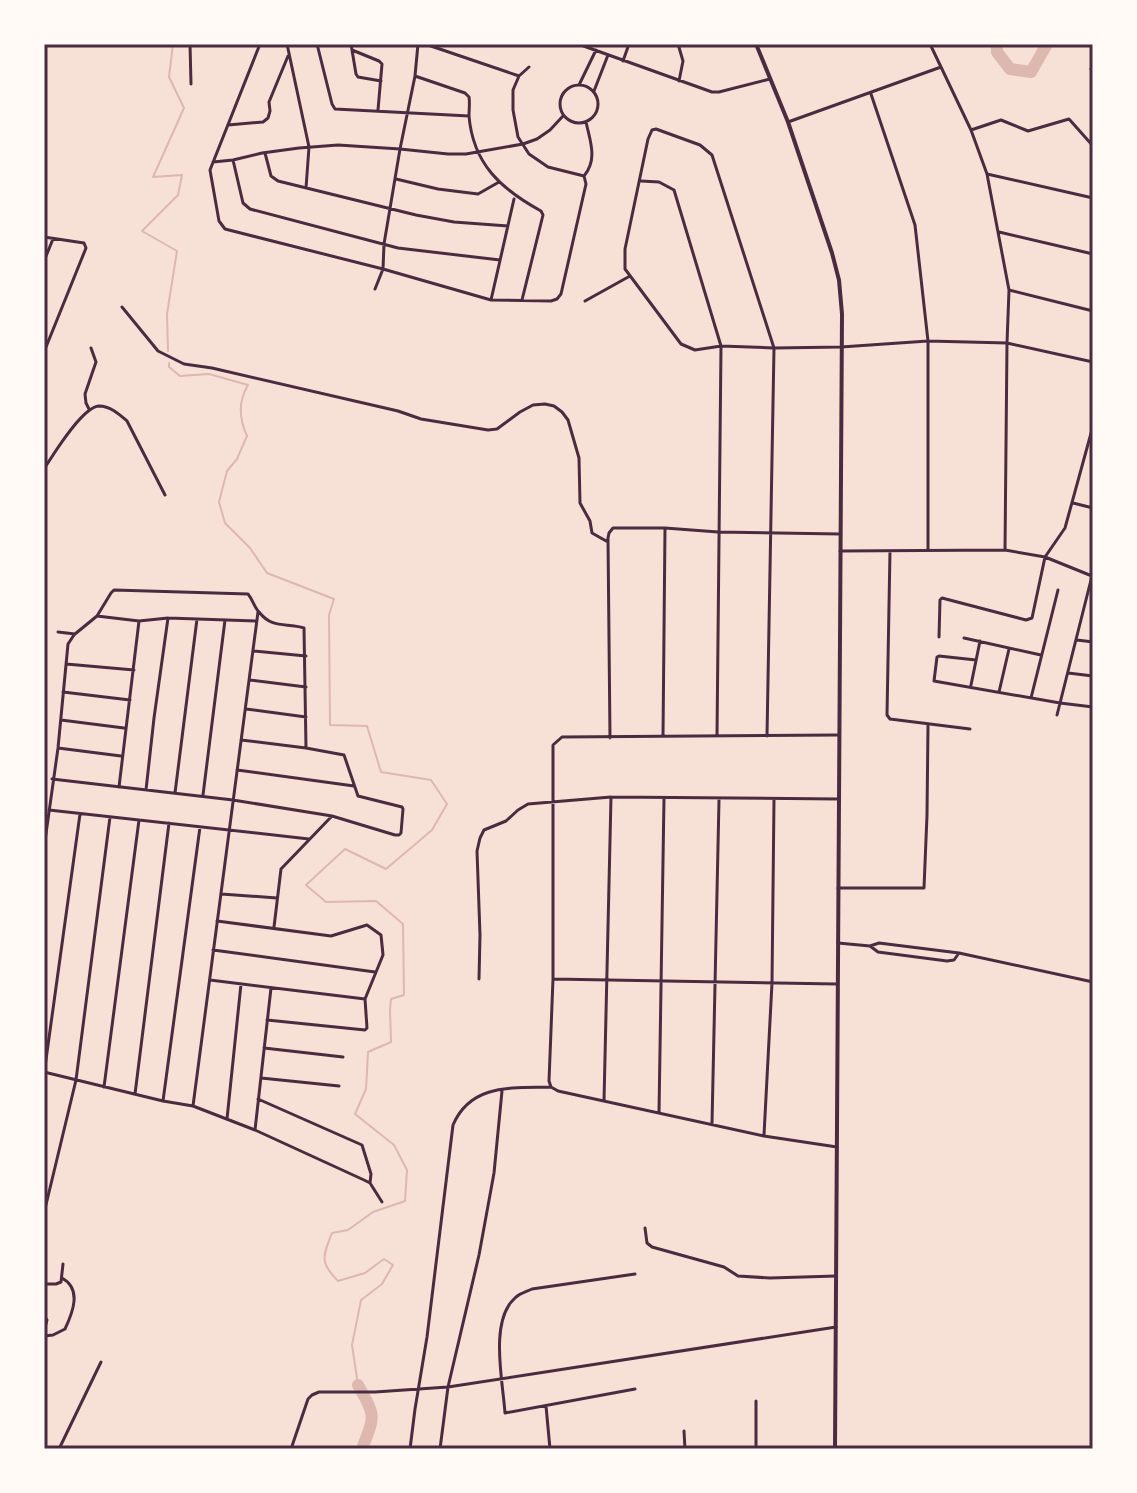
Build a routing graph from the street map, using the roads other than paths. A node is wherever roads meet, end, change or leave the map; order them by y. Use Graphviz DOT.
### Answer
graph roads {
  1 [pos="190,44"];
  2 [pos="260,44"];
  3 [pos="287,44"];
  4 [pos="317,44"];
  5 [pos="351,44"];
  6 [pos="418,44"];
  7 [pos="425,44"];
  8 [pos="578,44"];
  9 [pos="629,44"];
  10 [pos="678,44"];
  11 [pos="756,44"];
  12 [pos="930,44"];
  13 [pos="352,50"];
  14 [pos="596,50"];
  15 [pos="608,55"];
  16 [pos="288,56"];
  17 [pos="623,61"];
  18 [pos="529,67"];
  19 [pos="941,67"];
  20 [pos="415,76"];
  21 [pos="519,76"];
  22 [pos="770,79"];
  23 [pos="381,81"];
  24 [pos="679,81"];
  25 [pos="191,84"];
  26 [pos="579,85"];
  27 [pos="594,91"];
  28 [pos="870,92"];
  29 [pos="378,110"];
  30 [pos="408,112"];
  31 [pos="469,116"];
  32 [pos="563,116"];
  33 [pos="586,122"];
  34 [pos="788,122"];
  35 [pos="228,125"];
  36 [pos="971,130"];
  37 [pos="523,144"];
  38 [pos="1093,146"];
  39 [pos="309,147"];
  40 [pos="400,149"];
  41 [pos="478,152"];
  42 [pos="265,153"];
  43 [pos="233,160"];
  44 [pos="213,162"];
  45 [pos="987,174"];
  46 [pos="584,176"];
  47 [pos="396,179"];
  48 [pos="640,181"];
  49 [pos="499,182"];
  50 [pos="306,188"];
  51 [pos="515,197"];
  52 [pos="1093,198"];
  53 [pos="390,210"];
  54 [pos="508,226"];
  55 [pos="999,232"];
  56 [pos="44,237"];
  57 [pos="53,239"];
  58 [pos="384,244"];
  59 [pos="1093,254"];
  60 [pos="500,260"];
  61 [pos="44,261"];
  62 [pos="383,269"];
  63 [pos="630,276"];
  64 [pos="375,289"];
  65 [pos="1009,290"];
  66 [pos="491,300"];
  67 [pos="522,300"];
  68 [pos="585,301"];
  69 [pos="122,307"];
  70 [pos="1093,311"];
  71 [pos="46,341"];
  72 [pos="928,341"];
  73 [pos="1007,343"];
  74 [pos="721,346"];
  75 [pos="841,347"];
  76 [pos="91,348"];
  77 [pos="774,348"];
  78 [pos="44,352"];
  79 [pos="1093,362"];
  80 [pos="89,409"];
  81 [pos="1093,426"];
  82 [pos="44,469"];
  83 [pos="165,495"];
  84 [pos="1073,503"];
  85 [pos="1093,508"];
  86 [pos="665,528"];
  87 [pos="718,532"];
  88 [pos="771,533"];
  89 [pos="840,534"];
  90 [pos="608,542"];
  91 [pos="928,550"];
  92 [pos="1005,550"];
  93 [pos="840,551"];
  94 [pos="890,551"];
  95 [pos="1045,557"];
  96 [pos="1093,574"];
  97 [pos="1058,590"];
  98 [pos="258,612"];
  99 [pos="97,616"];
  100 [pos="168,618"];
  101 [pos="197,619"];
  102 [pos="225,620"];
  103 [pos="139,621"];
  104 [pos="257,621"];
  105 [pos="58,632"];
  106 [pos="75,634"];
  107 [pos="939,637"];
  108 [pos="964,638"];
  109 [pos="1076,640"];
  110 [pos="980,641"];
  111 [pos="1093,642"];
  112 [pos="1009,649"];
  113 [pos="253,651"];
  114 [pos="1041,655"];
  115 [pos="306,656"];
  116 [pos="976,660"];
  117 [pos="66,664"];
  118 [pos="134,670"];
  119 [pos="1068,673"];
  120 [pos="1093,676"];
  121 [pos="249,679"];
  122 [pos="306,687"];
  123 [pos="970,687"];
  124 [pos="63,692"];
  125 [pos="999,692"];
  126 [pos="1031,698"];
  127 [pos="130,700"];
  128 [pos="1060,703"];
  129 [pos="1093,707"];
  130 [pos="245,709"];
  131 [pos="1057,715"];
  132 [pos="306,717"];
  133 [pos="61,720"];
  134 [pos="928,724"];
  135 [pos="126,728"];
  136 [pos="970,729"];
  137 [pos="839,735"];
  138 [pos="717,736"];
  139 [pos="767,736"];
  140 [pos="663,737"];
  141 [pos="610,738"];
  142 [pos="241,740"];
  143 [pos="58,748"];
  144 [pos="306,748"];
  145 [pos="122,756"];
  146 [pos="237,770"];
  147 [pos="52,779"];
  148 [pos="354,786"];
  149 [pos="119,787"];
  150 [pos="146,790"];
  151 [pos="175,793"];
  152 [pos="203,796"];
  153 [pos="611,797"];
  154 [pos="664,798"];
  155 [pos="719,798"];
  156 [pos="774,799"];
  157 [pos="838,799"];
  158 [pos="233,800"];
  159 [pos="552,803"];
  160 [pos="49,810"];
  161 [pos="80,814"];
  162 [pos="332,816"];
  163 [pos="110,817"];
  164 [pos="139,820"];
  165 [pos="169,823"];
  166 [pos="200,827"];
  167 [pos="229,830"];
  168 [pos="309,839"];
  169 [pos="44,848"];
  170 [pos="838,888"];
  171 [pos="221,894"];
  172 [pos="278,898"];
  173 [pos="217,921"];
  174 [pos="274,929"];
  175 [pos="838,943"];
  176 [pos="870,946"];
  177 [pos="213,950"];
  178 [pos="959,953"];
  179 [pos="375,972"];
  180 [pos="479,979"];
  181 [pos="553,979"];
  182 [pos="210,980"];
  183 [pos="607,980"];
  184 [pos="661,981"];
  185 [pos="716,982"];
  186 [pos="1093,982"];
  187 [pos="772,983"];
  188 [pos="241,984"];
  189 [pos="838,984"];
  190 [pos="271,988"];
  191 [pos="365,999"];
  192 [pos="267,1020"];
  193 [pos="264,1048"];
  194 [pos="343,1057"];
  195 [pos="44,1073"];
  196 [pos="261,1078"];
  197 [pos="76,1080"];
  198 [pos="339,1086"];
  199 [pos="104,1087"];
  200 [pos="551,1087"];
  201 [pos="502,1089"];
  202 [pos="135,1094"];
  203 [pos="258,1099"];
  204 [pos="163,1101"];
  205 [pos="604,1101"];
  206 [pos="193,1106"];
  207 [pos="659,1113"];
  208 [pos="227,1120"];
  209 [pos="712,1124"];
  210 [pos="255,1130"];
  211 [pos="764,1136"];
  212 [pos="837,1147"];
  213 [pos="370,1183"];
  214 [pos="382,1202"];
  215 [pos="44,1213"];
  216 [pos="645,1228"];
  217 [pos="63,1264"];
  218 [pos="635,1274"];
  219 [pos="836,1276"];
  220 [pos="62,1278"];
  221 [pos="44,1284"];
  222 [pos="44,1316"];
  223 [pos="836,1327"];
  224 [pos="44,1334"];
  225 [pos="101,1362"];
  226 [pos="503,1378"];
  227 [pos="448,1387"];
  228 [pos="635,1389"];
  229 [pos="418,1390"];
  230 [pos="756,1401"];
  231 [pos="546,1406"];
  232 [pos="684,1431"];
  233 [pos="59,1449"];
  234 [pos="291,1449"];
  235 [pos="410,1449"];
  236 [pos="440,1449"];
  237 [pos="550,1449"];
  238 [pos="685,1449"];
  239 [pos="756,1449"];
  240 [pos="835,1449"];
  1 -- 25 [label="street"];
  2 -- 35 [label="street"];
  3 -- 16 [label="street"];
  4 -- 29 [label="street"];
  5 -- 13 [label="street"];
  6 -- 20 [label="street"];
  7 -- 21 [label="street"];
  8 -- 14 [label="street"];
  9 -- 17 [label="street"];
  10 -- 24 [label="street"];
  11 -- 22 [label="main road"];
  12 -- 19 [label="street"];
  13 -- 23 [label="street"];
  13 -- 23 [label="street"];
  14 -- 15 [label="street"];
  14 -- 26 [label="street"];
  15 -- 17 [label="street"];
  15 -- 27 [label="street"];
  16 -- 35 [label="street"];
  16 -- 39 [label="street"];
  17 -- 24 [label="street"];
  18 -- 21 [label="street"];
  19 -- 28 [label="street"];
  19 -- 36 [label="street"];
  20 -- 30 [label="street"];
  20 -- 31 [label="street"];
  21 -- 37 [label="street"];
  22 -- 24 [label="street"];
  22 -- 34 [label="main road"];
  23 -- 29 [label="street"];
  26 -- 27 [label="street"];
  26 -- 32 [label="street"];
  27 -- 33 [label="street"];
  28 -- 34 [label="street"];
  28 -- 72 [label="street"];
  29 -- 30 [label="street"];
  30 -- 31 [label="street"];
  30 -- 40 [label="street"];
  31 -- 41 [label="street"];
  32 -- 33 [label="street"];
  32 -- 37 [label="street"];
  33 -- 46 [label="street"];
  34 -- 75 [label="main road"];
  35 -- 44 [label="street"];
  36 -- 38 [label="street"];
  36 -- 45 [label="street"];
  37 -- 41 [label="street"];
  37 -- 46 [label="street"];
  39 -- 40 [label="street"];
  39 -- 42 [label="street"];
  39 -- 50 [label="street"];
  40 -- 41 [label="street"];
  40 -- 47 [label="street"];
  41 -- 49 [label="street"];
  42 -- 43 [label="street"];
  42 -- 50 [label="street"];
  43 -- 44 [label="street"];
  43 -- 58 [label="street"];
  44 -- 62 [label="street"];
  45 -- 52 [label="street"];
  45 -- 55 [label="street"];
  46 -- 67 [label="street"];
  47 -- 49 [label="street"];
  47 -- 53 [label="street"];
  48 -- 63 [label="street"];
  48 -- 74 [label="street"];
  48 -- 77 [label="street"];
  49 -- 51 [label="street"];
  50 -- 53 [label="street"];
  51 -- 54 [label="street"];
  51 -- 67 [label="street"];
  53 -- 54 [label="street"];
  53 -- 58 [label="street"];
  54 -- 60 [label="street"];
  55 -- 59 [label="street"];
  55 -- 65 [label="street"];
  56 -- 57 [label="street"];
  57 -- 61 [label="street"];
  57 -- 71 [label="street"];
  58 -- 60 [label="street"];
  58 -- 62 [label="street"];
  60 -- 66 [label="street"];
  62 -- 64 [label="street"];
  62 -- 66 [label="street"];
  63 -- 68 [label="street"];
  63 -- 74 [label="street"];
  65 -- 70 [label="street"];
  65 -- 73 [label="street"];
  66 -- 67 [label="street"];
  69 -- 90 [label="street"];
  71 -- 78 [label="street"];
  72 -- 73 [label="street"];
  72 -- 75 [label="street"];
  72 -- 91 [label="street"];
  73 -- 79 [label="street"];
  73 -- 92 [label="street"];
  74 -- 77 [label="street"];
  74 -- 87 [label="street"];
  75 -- 77 [label="street"];
  75 -- 89 [label="main road"];
  76 -- 80 [label="street"];
  77 -- 88 [label="street"];
  80 -- 82 [label="street"];
  80 -- 83 [label="street"];
  81 -- 84 [label="street"];
  84 -- 85 [label="street"];
  84 -- 95 [label="street"];
  86 -- 87 [label="street"];
  86 -- 90 [label="street"];
  86 -- 140 [label="street"];
  87 -- 88 [label="street"];
  87 -- 138 [label="street"];
  88 -- 89 [label="street"];
  88 -- 139 [label="street"];
  89 -- 93 [label="main road"];
  90 -- 141 [label="street"];
  91 -- 92 [label="street"];
  91 -- 94 [label="street"];
  92 -- 95 [label="street"];
  93 -- 94 [label="street"];
  93 -- 137 [label="main road"];
  94 -- 134 [label="street"];
  95 -- 96 [label="street"];
  95 -- 107 [label="street"];
  96 -- 109 [label="street"];
  97 -- 114 [label="street"];
  98 -- 99 [label="street"];
  98 -- 104 [label="street"];
  98 -- 115 [label="street"];
  99 -- 103 [label="street"];
  99 -- 106 [label="street"];
  100 -- 101 [label="street"];
  100 -- 103 [label="street"];
  100 -- 150 [label="street"];
  101 -- 102 [label="street"];
  101 -- 151 [label="street"];
  102 -- 104 [label="street"];
  102 -- 152 [label="street"];
  103 -- 118 [label="street"];
  104 -- 113 [label="street"];
  105 -- 106 [label="street"];
  106 -- 117 [label="street"];
  108 -- 110 [label="street"];
  109 -- 111 [label="street"];
  109 -- 119 [label="street"];
  110 -- 112 [label="street"];
  110 -- 116 [label="street"];
  112 -- 114 [label="street"];
  112 -- 125 [label="street"];
  113 -- 115 [label="street"];
  113 -- 121 [label="street"];
  114 -- 126 [label="street"];
  115 -- 122 [label="street"];
  116 -- 123 [label="street"];
  116 -- 123 [label="street"];
  117 -- 118 [label="street"];
  117 -- 124 [label="street"];
  118 -- 127 [label="street"];
  119 -- 120 [label="street"];
  119 -- 128 [label="street"];
  121 -- 122 [label="street"];
  121 -- 130 [label="street"];
  122 -- 132 [label="street"];
  123 -- 125 [label="street"];
  124 -- 127 [label="street"];
  124 -- 133 [label="street"];
  125 -- 126 [label="street"];
  126 -- 128 [label="street"];
  127 -- 135 [label="street"];
  128 -- 129 [label="street"];
  128 -- 131 [label="street"];
  130 -- 132 [label="street"];
  130 -- 142 [label="street"];
  132 -- 144 [label="street"];
  133 -- 135 [label="street"];
  133 -- 143 [label="street"];
  134 -- 136 [label="street"];
  134 -- 170 [label="street"];
  135 -- 145 [label="street"];
  137 -- 139 [label="street"];
  137 -- 157 [label="main road"];
  138 -- 139 [label="street"];
  138 -- 140 [label="street"];
  140 -- 141 [label="street"];
  141 -- 159 [label="street"];
  142 -- 144 [label="street"];
  142 -- 146 [label="street"];
  143 -- 145 [label="street"];
  143 -- 147 [label="street"];
  144 -- 148 [label="street"];
  145 -- 149 [label="street"];
  146 -- 148 [label="street"];
  146 -- 158 [label="street"];
  147 -- 149 [label="street"];
  147 -- 160 [label="street"];
  148 -- 162 [label="street"];
  149 -- 150 [label="street"];
  150 -- 151 [label="street"];
  151 -- 152 [label="street"];
  152 -- 158 [label="street"];
  153 -- 154 [label="street"];
  153 -- 159 [label="street"];
  153 -- 183 [label="street"];
  154 -- 155 [label="street"];
  154 -- 184 [label="street"];
  155 -- 156 [label="street"];
  155 -- 185 [label="street"];
  156 -- 157 [label="street"];
  156 -- 187 [label="street"];
  157 -- 170 [label="main road"];
  158 -- 162 [label="street"];
  158 -- 167 [label="street"];
  159 -- 180 [label="street"];
  159 -- 181 [label="street"];
  160 -- 161 [label="street"];
  160 -- 169 [label="street"];
  161 -- 163 [label="street"];
  161 -- 195 [label="street"];
  162 -- 168 [label="street"];
  163 -- 164 [label="street"];
  163 -- 197 [label="street"];
  164 -- 165 [label="street"];
  164 -- 199 [label="street"];
  165 -- 166 [label="street"];
  165 -- 202 [label="street"];
  166 -- 167 [label="street"];
  166 -- 204 [label="street"];
  167 -- 168 [label="street"];
  167 -- 171 [label="street"];
  168 -- 172 [label="street"];
  170 -- 175 [label="main road"];
  171 -- 172 [label="street"];
  171 -- 173 [label="street"];
  172 -- 174 [label="street"];
  173 -- 174 [label="street"];
  173 -- 177 [label="street"];
  174 -- 179 [label="street"];
  175 -- 176 [label="street"];
  175 -- 189 [label="main road"];
  176 -- 178 [label="street"];
  176 -- 178 [label="street"];
  177 -- 179 [label="street"];
  177 -- 182 [label="street"];
  178 -- 186 [label="street"];
  179 -- 191 [label="street"];
  181 -- 183 [label="street"];
  181 -- 200 [label="street"];
  182 -- 188 [label="street"];
  182 -- 206 [label="street"];
  183 -- 184 [label="street"];
  183 -- 205 [label="street"];
  184 -- 185 [label="street"];
  184 -- 207 [label="street"];
  185 -- 187 [label="street"];
  185 -- 209 [label="street"];
  187 -- 189 [label="street"];
  187 -- 211 [label="street"];
  188 -- 190 [label="street"];
  188 -- 208 [label="street"];
  189 -- 212 [label="main road"];
  190 -- 191 [label="street"];
  190 -- 192 [label="street"];
  191 -- 192 [label="street"];
  192 -- 193 [label="street"];
  193 -- 194 [label="street"];
  193 -- 196 [label="street"];
  195 -- 197 [label="street"];
  196 -- 198 [label="street"];
  196 -- 203 [label="street"];
  197 -- 199 [label="street"];
  197 -- 215 [label="street"];
  199 -- 202 [label="street"];
  200 -- 201 [label="street"];
  200 -- 205 [label="street"];
  201 -- 227 [label="street"];
  201 -- 229 [label="street"];
  202 -- 204 [label="street"];
  203 -- 210 [label="street"];
  203 -- 213 [label="street"];
  204 -- 206 [label="street"];
  205 -- 207 [label="street"];
  206 -- 208 [label="street"];
  207 -- 209 [label="street"];
  208 -- 210 [label="street"];
  209 -- 211 [label="street"];
  210 -- 213 [label="street"];
  211 -- 212 [label="street"];
  212 -- 219 [label="main road"];
  213 -- 214 [label="street"];
  216 -- 219 [label="street"];
  217 -- 220 [label="street"];
  218 -- 226 [label="street"];
  219 -- 223 [label="main road"];
  220 -- 221 [label="street"];
  220 -- 224 [label="street"];
  222 -- 224 [label="street"];
  223 -- 226 [label="street"];
  223 -- 240 [label="main road"];
  225 -- 233 [label="street"];
  226 -- 227 [label="street"];
  226 -- 231 [label="street"];
  227 -- 229 [label="street"];
  227 -- 236 [label="street"];
  228 -- 231 [label="street"];
  229 -- 234 [label="street"];
  229 -- 235 [label="street"];
  230 -- 239 [label="street"];
  231 -- 237 [label="street"];
  232 -- 238 [label="street"];
}
